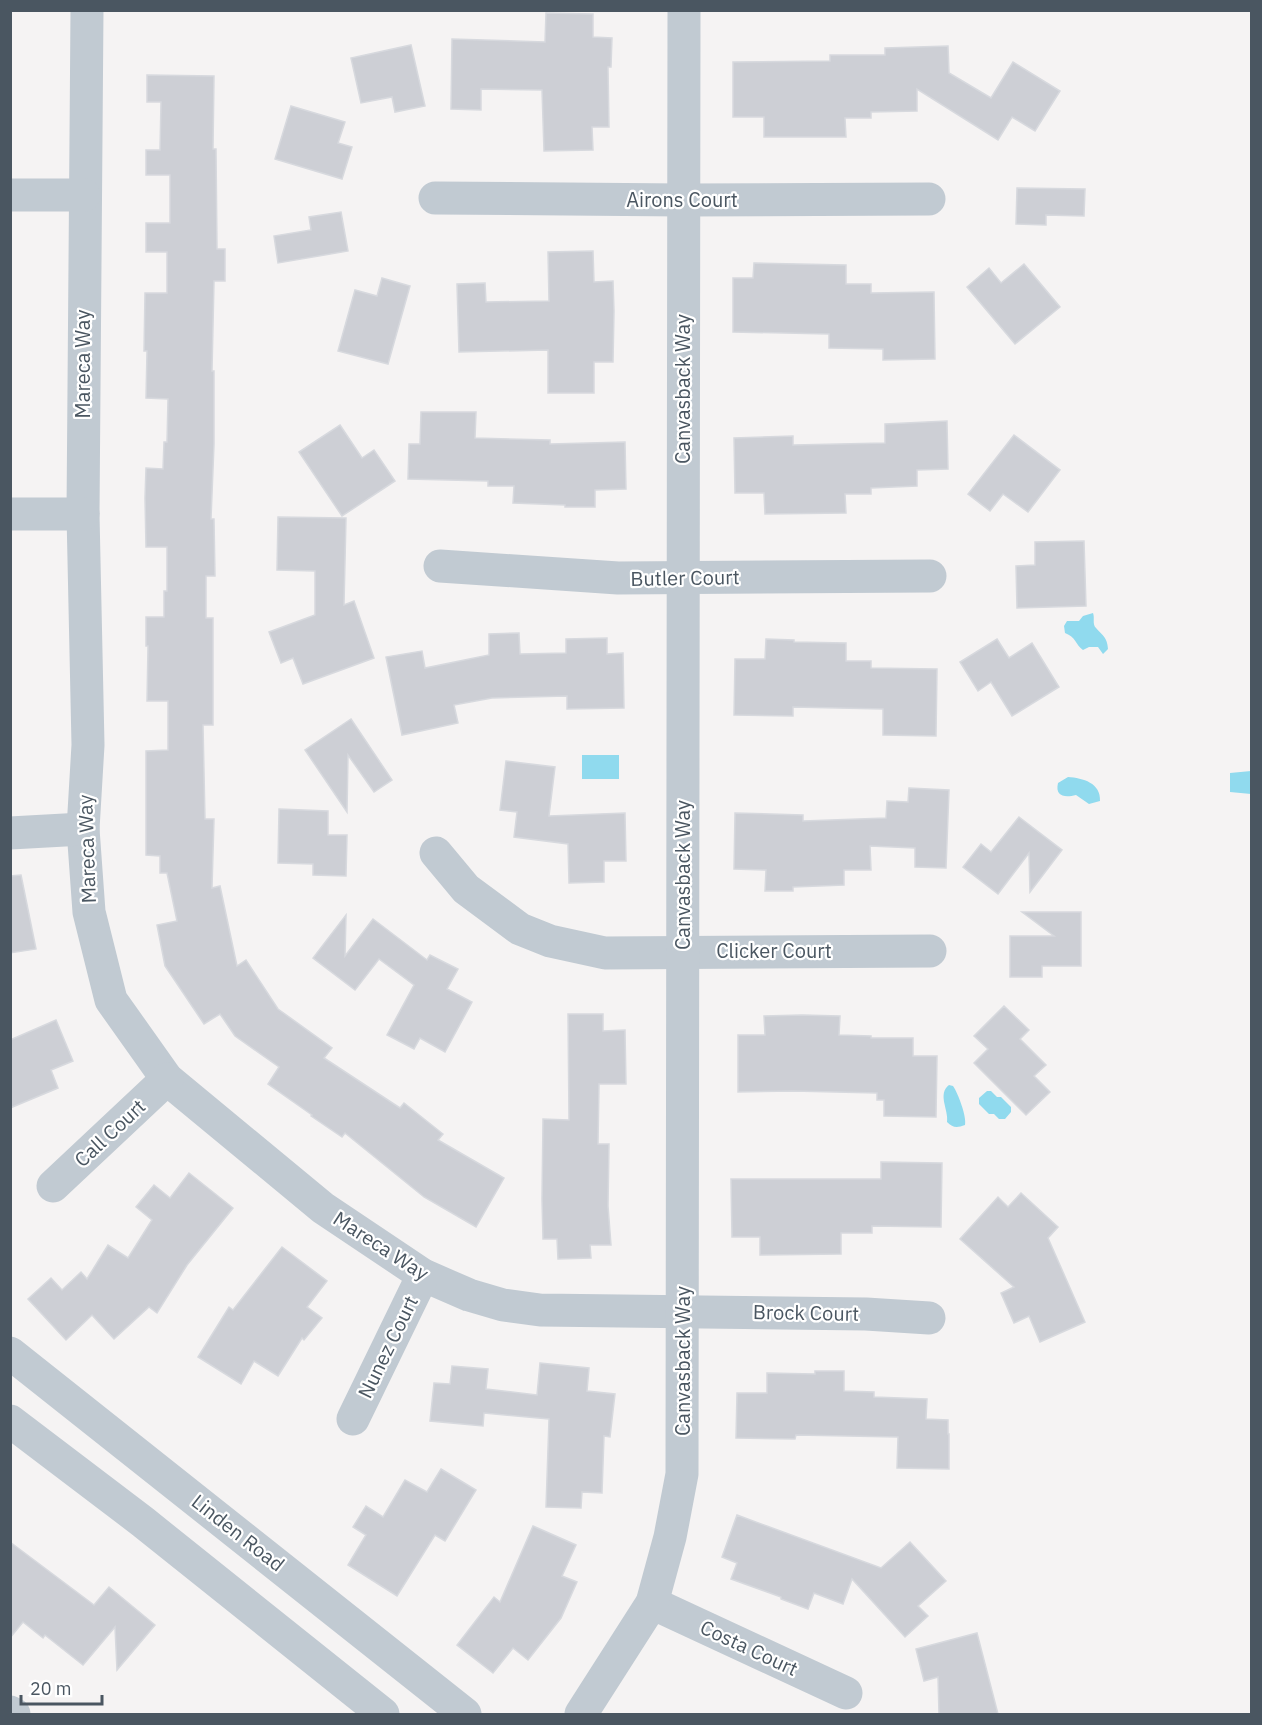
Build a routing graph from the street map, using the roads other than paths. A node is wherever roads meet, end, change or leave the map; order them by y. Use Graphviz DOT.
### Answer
graph roads {
  1 [pos="87,10"];
  2 [pos="684,10"];
  3 [pos="10,195"];
  4 [pos="84,195"];
  5 [pos="435,198"];
  6 [pos="929,199"];
  7 [pos="683,200"];
  8 [pos="10,514"];
  9 [pos="83,514"];
  10 [pos="440,566"];
  11 [pos="930,576"];
  12 [pos="683,577"];
  13 [pos="83,829"];
  14 [pos="10,833"];
  15 [pos="436,853"];
  16 [pos="930,951"];
  17 [pos="682,952"];
  18 [pos="167,1079"];
  19 [pos="53,1186"];
  20 [pos="423,1275"];
  21 [pos="683,1312"];
  22 [pos="929,1318"];
  23 [pos="10,1353"];
  24 [pos="353,1419"];
  25 [pos="10,1421"];
  26 [pos="652,1603"];
  27 [pos="846,1693"];
  28 [pos="10,1712"];
  29 [pos="14,1714"];
  30 [pos="383,1714"];
  31 [pos="465,1714"];
  32 [pos="581,1714"];
  1 -- 4 [label="street, Mareca Way"];
  2 -- 7 [label="street, Canvasback Way"];
  3 -- 4 [label="street"];
  4 -- 9 [label="street, Mareca Way"];
  5 -- 7 [label="street, Airons Court"];
  6 -- 7 [label="street, Airons Court"];
  7 -- 12 [label="street, Canvasback Way"];
  8 -- 9 [label="street"];
  9 -- 13 [label="street, Mareca Way"];
  10 -- 12 [label="street, Butler Court"];
  11 -- 12 [label="street, Butler Court"];
  12 -- 17 [label="street, Canvasback Way"];
  13 -- 14 [label="street"];
  13 -- 18 [label="street, Mareca Way"];
  15 -- 17 [label="street, Clicker Court"];
  16 -- 17 [label="street, Clicker Court"];
  17 -- 21 [label="street, Canvasback Way"];
  18 -- 19 [label="street, Call Court"];
  18 -- 20 [label="street, Mareca Way"];
  20 -- 21 [label="street, Mareca Way"];
  20 -- 24 [label="street, Nunez Court"];
  21 -- 22 [label="street, Brock Court"];
  21 -- 26 [label="street, Canvasback Way"];
  23 -- 31 [label="street, Linden Road"];
  25 -- 30 [label="street"];
  26 -- 27 [label="street, Costa Court"];
  26 -- 32 [label="street, Canvasback Way"];
  28 -- 29 [label="street"];
}
